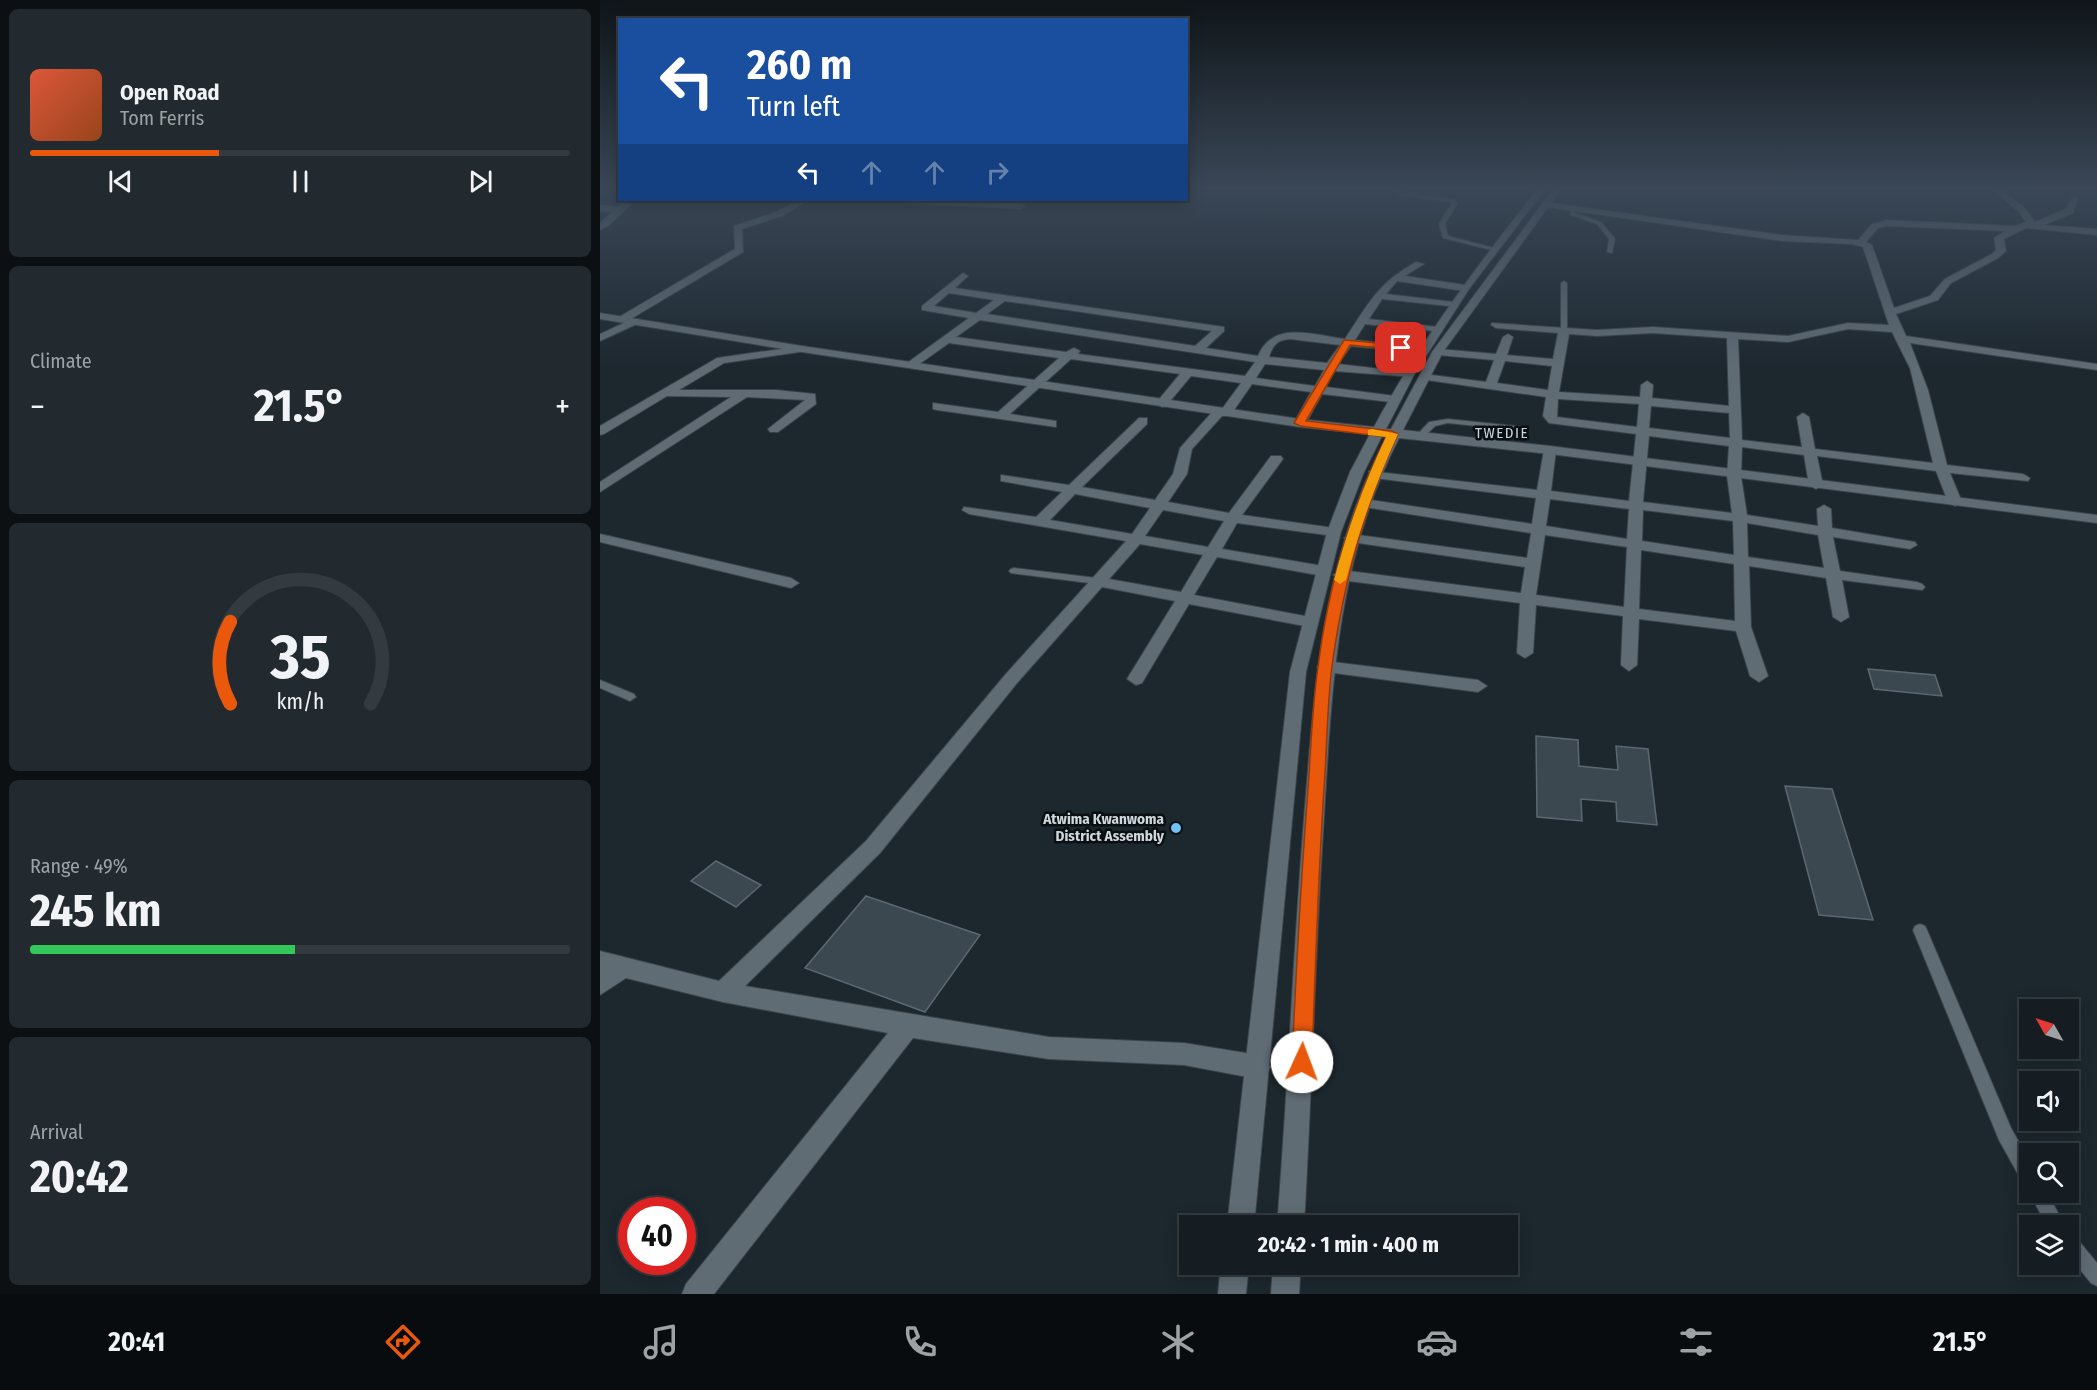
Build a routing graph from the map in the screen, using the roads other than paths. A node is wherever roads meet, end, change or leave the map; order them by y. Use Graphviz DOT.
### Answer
graph roads {
  1 [pos="740,248"];
  2 [pos="1514,248"];
  3 [pos="1611,248"];
  4 [pos="1868,248"];
  5 [pos="2001,248"];
  6 [pos="1495,249"];
  7 [pos="1610,252"];
  8 [pos="1419,264"];
  9 [pos="963,276"];
  10 [pos="1395,278"];
  11 [pos="1564,283"];
  12 [pos="1465,288"];
  13 [pos="949,290"];
  14 [pos="1379,296"];
  15 [pos="1003,298"];
  16 [pos="1454,305"];
  17 [pos="1892,312"];
  18 [pos="1118,314"];
  19 [pos="600,316"];
  20 [pos="977,317"];
  21 [pos="629,320"];
  22 [pos="1171,321"];
  23 [pos="1363,321"];
  24 [pos="1496,325"];
  25 [pos="1438,330"];
  26 [pos="1564,331"];
  27 [pos="1899,334"];
  28 [pos="1093,335"];
  29 [pos="1732,336"];
  30 [pos="1508,337"];
  31 [pos="600,338"];
  32 [pos="945,339"];
  33 [pos="1348,342"];
  34 [pos="1150,343"];
  35 [pos="1401,348"];
  36 [pos="802,349"];
  37 [pos="1198,350"];
  38 [pos="1438,352"];
  39 [pos="1068,356"];
  40 [pos="1502,358"];
  41 [pos="1262,360"];
  42 [pos="1558,363"];
  43 [pos="911,365"];
  44 [pos="1128,365"];
  45 [pos="1332,365"];
  46 [pos="2097,367"];
  47 [pos="1187,373"];
  48 [pos="1408,375"];
  49 [pos="1424,377"];
  50 [pos="1246,381"];
  51 [pos="1036,384"];
  52 [pos="1647,385"];
  53 [pos="1490,387"];
  54 [pos="1318,390"];
  55 [pos="667,393"];
  56 [pos="744,394"];
  57 [pos="1552,395"];
  58 [pos="1395,400"];
  59 [pos="1646,401"];
  60 [pos="1162,403"];
  61 [pos="937,406"];
  62 [pos="1733,410"];
  63 [pos="1222,412"];
  64 [pos="1000,416"];
  65 [pos="1803,417"];
  66 [pos="1143,421"];
  67 [pos="1300,423"];
  68 [pos="1052,424"];
  69 [pos="774,429"];
  70 [pos="1524,429"];
  71 [pos="1643,430"];
  72 [pos="600,431"];
  73 [pos="1385,434"];
  74 [pos="1419,437"];
  75 [pos="1736,441"];
  76 [pos="1550,450"];
  77 [pos="1808,450"];
  78 [pos="1276,459"];
  79 [pos="1640,463"];
  80 [pos="1939,467"];
  81 [pos="1374,474"];
  82 [pos="1734,476"];
  83 [pos="1006,478"];
  84 [pos="2023,478"];
  85 [pos="1816,485"];
  86 [pos="600,488"];
  87 [pos="1072,490"];
  88 [pos="1544,495"];
  89 [pos="1955,502"];
  90 [pos="1364,503"];
  91 [pos="1160,505"];
  92 [pos="1636,505"];
  93 [pos="1824,509"];
  94 [pos="969,510"];
  95 [pos="1233,518"];
  96 [pos="1740,518"];
  97 [pos="2097,519"];
  98 [pos="1039,522"];
  99 [pos="1539,528"];
  100 [pos="1825,532"];
  101 [pos="1342,535"];
  102 [pos="600,538"];
  103 [pos="1136,539"];
  104 [pos="1635,543"];
  105 [pos="1910,545"];
  106 [pos="1212,553"];
  107 [pos="1740,559"];
  108 [pos="1534,564"];
  109 [pos="1014,571"];
  110 [pos="1332,573"];
  111 [pos="1833,574"];
  112 [pos="1097,581"];
  113 [pos="791,583"];
  114 [pos="1917,587"];
  115 [pos="1184,598"];
  116 [pos="1528,600"];
  117 [pos="1630,613"];
  118 [pos="1841,617"];
  119 [pos="1310,622"];
  120 [pos="1743,627"];
  121 [pos="1525,653"];
  122 [pos="1629,665"];
  123 [pos="1325,667"];
  124 [pos="1759,676"];
  125 [pos="1136,679"];
  126 [pos="600,684"];
  127 [pos="1478,686"];
  128 [pos="630,697"];
  129 [pos="1920,930"];
  130 [pos="600,960"];
  131 [pos="624,966"];
  132 [pos="600,985"];
  133 [pos="723,992"];
  134 [pos="908,1026"];
  135 [pos="1258,1066"];
  136 [pos="2019,1159"];
  137 [pos="1241,1215"];
  138 [pos="1291,1215"];
  139 [pos="2079,1254"];
  140 [pos="1234,1275"];
  141 [pos="1286,1275"];
  142 [pos="2097,1277"];
  143 [pos="696,1294"];
  144 [pos="1232,1294"];
  145 [pos="1285,1294"];
  1 -- 21 [label="street"];
  2 -- 38 [label="street"];
  3 -- 7 [label="lane"];
  4 -- 17 [label="street"];
  5 -- 17 [label="street"];
  6 -- 12 [label="street"];
  8 -- 10 [label="street"];
  9 -- 13 [label="street"];
  10 -- 12 [label="street"];
  10 -- 14 [label="street"];
  11 -- 26 [label="lane"];
  12 -- 16 [label="street"];
  13 -- 15 [label="street"];
  13 -- 20 [label="street"];
  14 -- 16 [label="street"];
  14 -- 23 [label="street"];
  15 -- 18 [label="street"];
  15 -- 20 [label="street"];
  16 -- 25 [label="street"];
  17 -- 27 [label="street"];
  18 -- 22 [label="street"];
  18 -- 28 [label="street"];
  19 -- 21 [label="street"];
  20 -- 28 [label="street"];
  20 -- 32 [label="street"];
  21 -- 31 [label="street"];
  21 -- 36 [label="street"];
  22 -- 34 [label="street"];
  22 -- 37 [label="street"];
  23 -- 25 [label="street"];
  23 -- 33 [label="street"];
  24 -- 26 [label="street"];
  25 -- 48 [label="street"];
  26 -- 29 [label="street"];
  26 -- 42 [label="street"];
  27 -- 29 [label="street"];
  27 -- 46 [label="street"];
  27 -- 80 [label="street"];
  28 -- 34 [label="street"];
  28 -- 39 [label="street"];
  29 -- 62 [label="street"];
  30 -- 40 [label="street"];
  32 -- 39 [label="street"];
  32 -- 43 [label="street"];
  33 -- 35 [label="street"];
  33 -- 41 [label="street"];
  33 -- 45 [label="street"];
  34 -- 37 [label="street"];
  34 -- 44 [label="street"];
  36 -- 43 [label="street"];
  36 -- 55 [label="street"];
  37 -- 41 [label="street"];
  38 -- 40 [label="street"];
  38 -- 49 [label="street"];
  39 -- 44 [label="street"];
  39 -- 51 [label="street"];
  40 -- 42 [label="street"];
  40 -- 53 [label="street"];
  41 -- 45 [label="street"];
  41 -- 50 [label="street"];
  42 -- 57 [label="street"];
  43 -- 51 [label="street"];
  44 -- 47 [label="street"];
  45 -- 48 [label="street"];
  45 -- 54 [label="street"];
  47 -- 50 [label="street"];
  47 -- 60 [label="street"];
  48 -- 58 [label="street"];
  49 -- 53 [label="street"];
  49 -- 73 [label="street"];
  50 -- 54 [label="street"];
  50 -- 63 [label="street"];
  51 -- 60 [label="street"];
  51 -- 64 [label="street"];
  52 -- 59 [label="street"];
  53 -- 57 [label="street"];
  54 -- 58 [label="street"];
  54 -- 67 [label="street"];
  55 -- 56 [label="street"];
  55 -- 72 [label="street"];
  56 -- 69 [label="street"];
  56 -- 86 [label="street"];
  57 -- 59 [label="street"];
  57 -- 71 [label="street"];
  58 -- 73 [label="street"];
  59 -- 62 [label="street"];
  59 -- 71 [label="street"];
  60 -- 63 [label="street"];
  61 -- 64 [label="street"];
  62 -- 75 [label="street"];
  63 -- 67 [label="street"];
  63 -- 91 [label="street"];
  64 -- 68 [label="street"];
  65 -- 77 [label="street"];
  66 -- 87 [label="street"];
  67 -- 73 [label="street"];
  70 -- 74 [label="lane"];
  71 -- 75 [label="street"];
  71 -- 79 [label="street"];
  73 -- 74 [label="street"];
  73 -- 81 [label="street"];
  73 -- 101 [label="street"];
  74 -- 76 [label="street"];
  75 -- 77 [label="street"];
  75 -- 82 [label="street"];
  76 -- 79 [label="street"];
  76 -- 88 [label="street"];
  77 -- 80 [label="street"];
  77 -- 85 [label="street"];
  78 -- 95 [label="street"];
  79 -- 82 [label="street"];
  79 -- 92 [label="street"];
  80 -- 84 [label="street"];
  80 -- 89 [label="street"];
  81 -- 88 [label="street"];
  81 -- 90 [label="street"];
  82 -- 85 [label="street"];
  82 -- 96 [label="street"];
  83 -- 87 [label="street"];
  85 -- 89 [label="street"];
  87 -- 91 [label="street"];
  87 -- 98 [label="street"];
  88 -- 92 [label="street"];
  88 -- 99 [label="street"];
  89 -- 97 [label="street"];
  90 -- 99 [label="street"];
  90 -- 101 [label="street"];
  91 -- 95 [label="street"];
  91 -- 103 [label="street"];
  92 -- 96 [label="street"];
  92 -- 104 [label="street"];
  93 -- 100 [label="street"];
  94 -- 98 [label="street"];
  95 -- 101 [label="street"];
  95 -- 106 [label="street"];
  96 -- 100 [label="street"];
  96 -- 107 [label="street"];
  98 -- 103 [label="street"];
  99 -- 104 [label="street"];
  99 -- 108 [label="street"];
  100 -- 105 [label="street"];
  100 -- 111 [label="street"];
  101 -- 108 [label="street"];
  101 -- 110 [label="street"];
  102 -- 113 [label="street"];
  103 -- 106 [label="street"];
  103 -- 112 [label="street"];
  104 -- 107 [label="street"];
  104 -- 117 [label="street"];
  106 -- 110 [label="street"];
  106 -- 115 [label="street"];
  107 -- 111 [label="street"];
  107 -- 120 [label="street"];
  108 -- 116 [label="street"];
  109 -- 112 [label="lane"];
  110 -- 116 [label="street"];
  110 -- 119 [label="street"];
  110 -- 123 [label="street"];
  111 -- 114 [label="street"];
  111 -- 118 [label="street"];
  112 -- 115 [label="street"];
  112 -- 133 [label="street"];
  115 -- 119 [label="street"];
  115 -- 125 [label="street"];
  116 -- 117 [label="street"];
  116 -- 121 [label="street"];
  117 -- 120 [label="street"];
  117 -- 122 [label="street"];
  119 -- 135 [label="street"];
  120 -- 124 [label="street"];
  123 -- 127 [label="street"];
  123 -- 138 [label="street"];
  126 -- 128 [label="lane"];
  129 -- 136 [label="lane"];
  130 -- 131 [label="street"];
  131 -- 132 [label="street"];
  131 -- 133 [label="street"];
  133 -- 134 [label="street"];
  134 -- 135 [label="street"];
  134 -- 143 [label="street"];
  135 -- 137 [label="street"];
  139 -- 142 [label="lane"];
  140 -- 144 [label="street"];
  141 -- 145 [label="street"];
}
